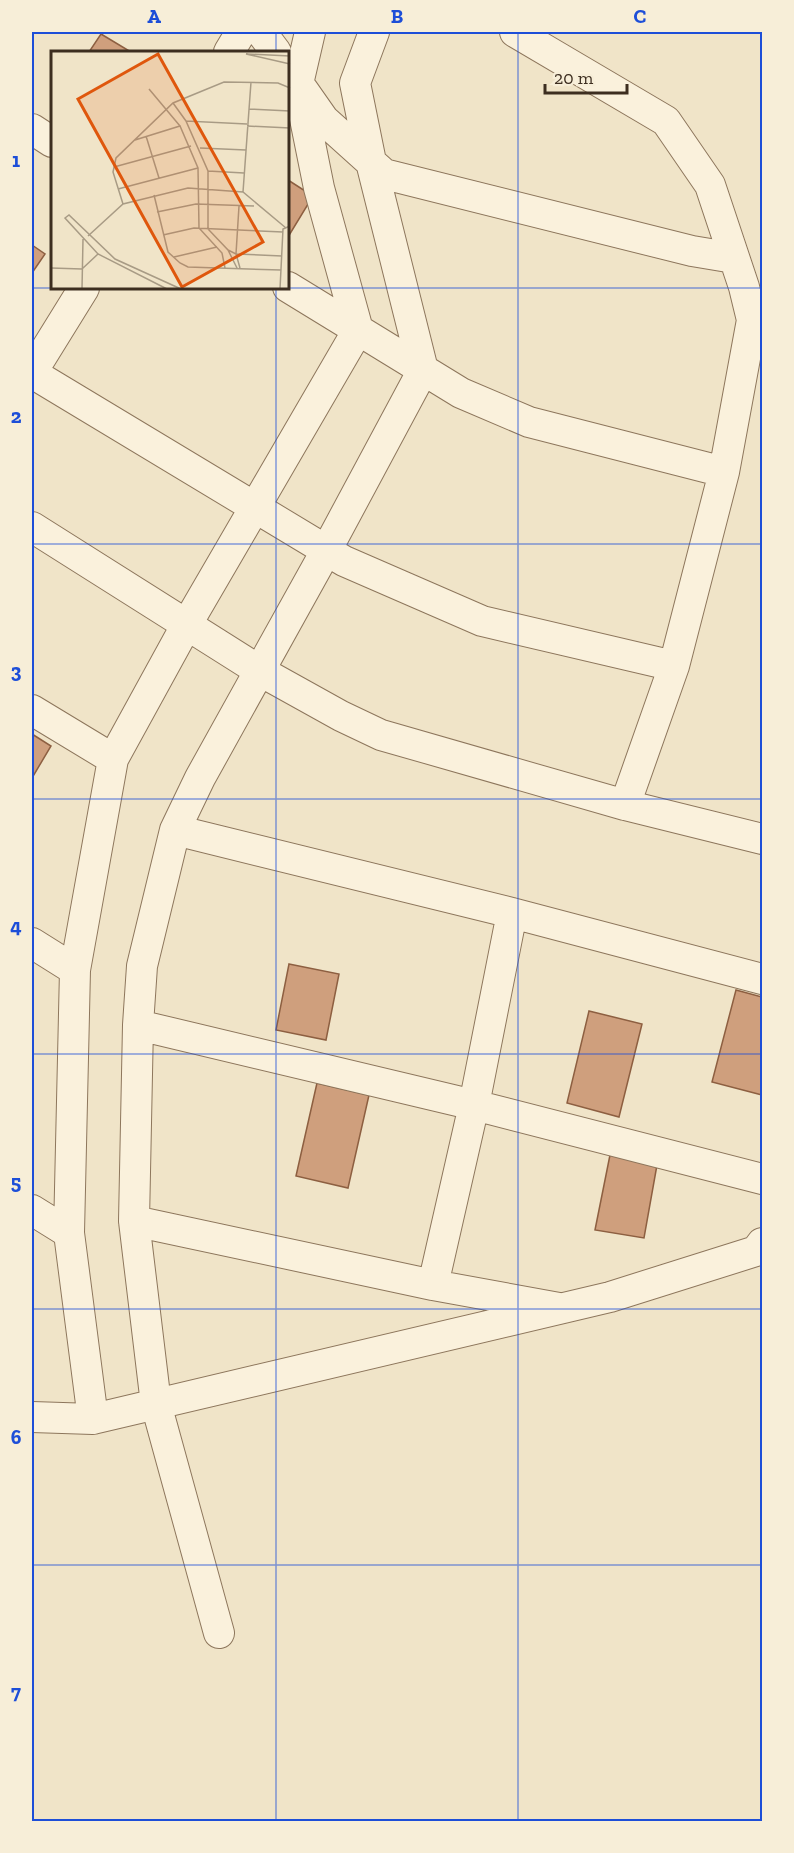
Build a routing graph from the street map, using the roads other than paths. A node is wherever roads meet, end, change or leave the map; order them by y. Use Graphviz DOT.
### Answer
graph roads {
  1 [pos="241,32"];
  2 [pos="261,32"];
  3 [pos="309,32"];
  4 [pos="374,32"];
  5 [pos="515,32"];
  6 [pos="230,51"];
  7 [pos="275,51"];
  8 [pos="293,77"];
  9 [pos="32,129"];
  10 [pos="51,141"];
  11 [pos="371,162"];
  12 [pos="734,258"];
  13 [pos="290,288"];
  14 [pos="83,290"];
  15 [pos="358,330"];
  16 [pos="423,370"];
  17 [pos="32,372"];
  18 [pos="724,472"];
  19 [pos="256,508"];
  20 [pos="32,527"];
  21 [pos="326,551"];
  22 [pos="187,624"];
  23 [pos="674,666"];
  24 [pos="260,671"];
  25 [pos="32,710"];
  26 [pos="113,759"];
  27 [pos="626,805"];
  28 [pos="175,830"];
  29 [pos="762,839"];
  30 [pos="512,913"];
  31 [pos="32,944"];
  32 [pos="75,970"];
  33 [pos="762,979"];
  34 [pos="138,1025"];
  35 [pos="474,1105"];
  36 [pos="762,1179"];
  37 [pos="32,1210"];
  38 [pos="134,1221"];
  39 [pos="69,1233"];
  40 [pos="762,1243"];
  41 [pos="434,1285"];
  42 [pos="559,1308"];
  43 [pos="156,1404"];
  44 [pos="32,1417"];
  45 [pos="93,1419"];
  46 [pos="219,1633"];
  1 -- 6 [label="street"];
  2 -- 7 [label="street"];
  3 -- 8 [label="street"];
  4 -- 11 [label="street"];
  5 -- 12 [label="street"];
  8 -- 11 [label="street"];
  8 -- 15 [label="street"];
  9 -- 10 [label="street"];
  11 -- 12 [label="street"];
  11 -- 16 [label="street"];
  12 -- 18 [label="street"];
  13 -- 15 [label="street"];
  14 -- 17 [label="street"];
  15 -- 16 [label="street"];
  15 -- 19 [label="street"];
  16 -- 18 [label="street"];
  16 -- 21 [label="street"];
  17 -- 19 [label="street"];
  18 -- 23 [label="street"];
  19 -- 21 [label="street"];
  19 -- 22 [label="street"];
  20 -- 22 [label="street"];
  21 -- 23 [label="street"];
  21 -- 24 [label="street"];
  22 -- 24 [label="street"];
  22 -- 26 [label="street"];
  23 -- 27 [label="street"];
  24 -- 27 [label="street"];
  24 -- 28 [label="street"];
  25 -- 26 [label="street"];
  26 -- 32 [label="street"];
  27 -- 29 [label="street"];
  28 -- 30 [label="street"];
  28 -- 34 [label="street"];
  30 -- 33 [label="street"];
  30 -- 35 [label="street"];
  31 -- 32 [label="street"];
  32 -- 39 [label="street"];
  34 -- 35 [label="street"];
  34 -- 38 [label="street"];
  35 -- 36 [label="street"];
  35 -- 41 [label="street"];
  37 -- 39 [label="street"];
  38 -- 41 [label="street"];
  38 -- 43 [label="street"];
  39 -- 45 [label="street"];
  40 -- 42 [label="street"];
  41 -- 42 [label="street"];
  42 -- 43 [label="street"];
  43 -- 45 [label="street"];
  43 -- 46 [label="street"];
  44 -- 45 [label="street"];
}
